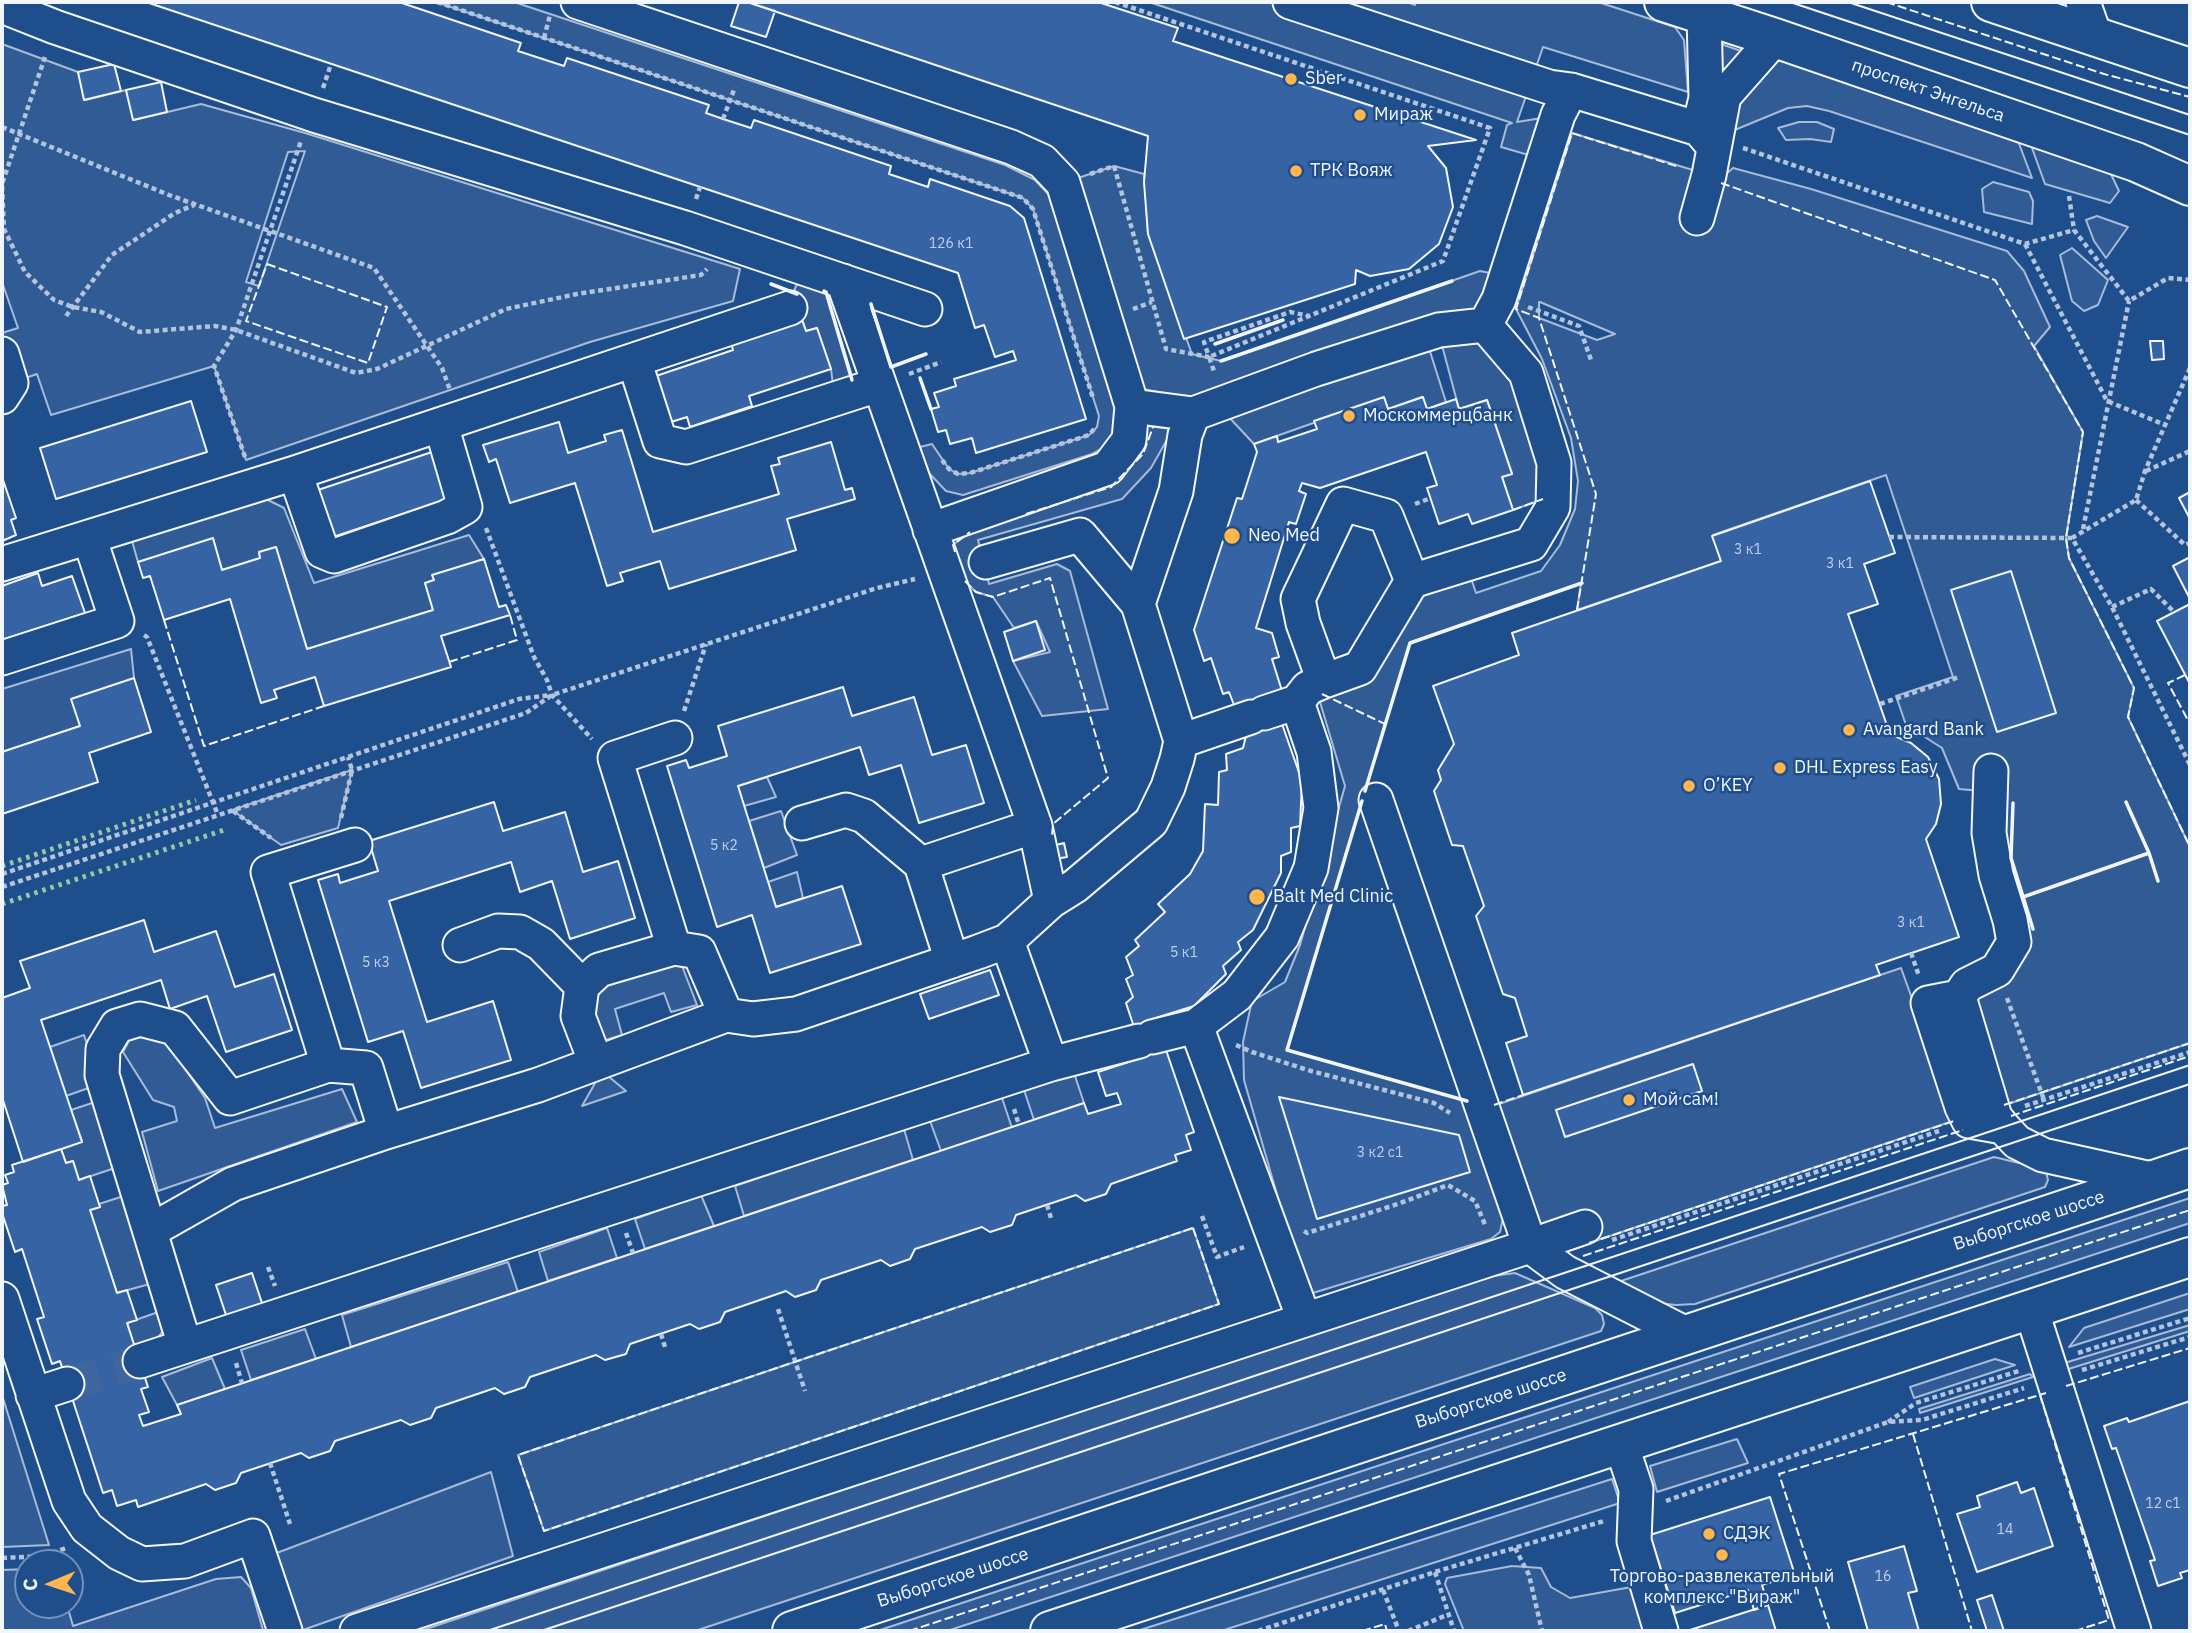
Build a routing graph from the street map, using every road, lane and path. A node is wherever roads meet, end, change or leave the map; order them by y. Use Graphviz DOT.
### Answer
graph roads {
  1 [pos="436,2"];
  2 [pos="1115,2"];
  3 [pos="1290,2"];
  4 [pos="1664,2"];
  5 [pos="1991,2"];
  6 [pos="450,4"];
  7 [pos="2,6"];
  8 [pos="564,8"];
  9 [pos="1704,15"];
  10 [pos="2089,19"];
  11 [pos="55,26"];
  12 [pos="544,38"];
  13 [pos="1775,38"];
  14 [pos="2190,68"];
  15 [pos="738,77"];
  16 [pos="1547,85"];
  17 [pos="730,100"];
  18 [pos="314,115"];
  19 [pos="723,119"];
  20 [pos="2,127"];
  21 [pos="18,133"];
  22 [pos="1707,138"];
  23 [pos="1114,166"];
  24 [pos="2190,186"];
  25 [pos="2069,196"];
  26 [pos="195,205"];
  27 [pos="1687,215"];
  28 [pos="2074,230"];
  29 [pos="270,231"];
  30 [pos="731,244"];
  31 [pos="2025,244"];
  32 [pos="2190,280"];
  33 [pos="843,281"];
  34 [pos="2129,301"];
  35 [pos="73,307"];
  36 [pos="790,308"];
  37 [pos="925,309"];
  38 [pos="1492,312"];
  39 [pos="66,316"];
  40 [pos="1309,316"];
  41 [pos="236,330"];
  42 [pos="427,346"];
  43 [pos="2,354"];
  44 [pos="1209,357"];
  45 [pos="634,360"];
  46 [pos="1591,360"];
  47 [pos="941,362"];
  48 [pos="2190,368"];
  49 [pos="893,380"];
  50 [pos="2,397"];
  51 [pos="2107,401"];
  52 [pos="1225,402"];
  53 [pos="1095,404"];
  54 [pos="1132,405"];
  55 [pos="1193,414"];
  56 [pos="450,422"];
  57 [pos="2165,425"];
  58 [pos="1097,427"];
  59 [pos="2190,451"];
  60 [pos="938,456"];
  61 [pos="2145,471"];
  62 [pos="295,473"];
  63 [pos="252,485"];
  64 [pos="2136,500"];
  65 [pos="464,507"];
  66 [pos="930,530"];
  67 [pos="2083,530"];
  68 [pos="89,537"];
  69 [pos="1889,537"];
  70 [pos="2072,538"];
  71 [pos="2190,543"];
  72 [pos="986,562"];
  73 [pos="2,564"];
  74 [pos="945,572"];
  75 [pos="1412,580"];
  76 [pos="1138,604"];
  77 [pos="2112,607"];
  78 [pos="2174,612"];
  79 [pos="117,621"];
  80 [pos="706,644"];
  81 [pos="2,658"];
  82 [pos="1959,677"];
  83 [pos="1324,681"];
  84 [pos="552,695"];
  85 [pos="1297,702"];
  86 [pos="1880,704"];
  87 [pos="675,738"];
  88 [pos="1181,741"];
  89 [pos="348,757"];
  90 [pos="615,758"];
  91 [pos="2190,765"];
  92 [pos="352,770"];
  93 [pos="1991,771"];
  94 [pos="1376,800"];
  95 [pos="214,802"];
  96 [pos="232,810"];
  97 [pos="218,815"];
  98 [pos="802,823"];
  99 [pos="1035,826"];
  100 [pos="330,853"];
  101 [pos="921,864"];
  102 [pos="2,874"];
  103 [pos="2,887"];
  104 [pos="1051,901"];
  105 [pos="1007,941"];
  106 [pos="460,945"];
  107 [pos="674,948"];
  108 [pos="952,961"];
  109 [pos="1997,970"];
  110 [pos="582,986"];
  111 [pos="726,1015"];
  112 [pos="1196,1026"];
  113 [pos="2190,1052"];
  114 [pos="596,1063"];
  115 [pos="1051,1064"];
  116 [pos="328,1065"];
  117 [pos="2044,1100"];
  118 [pos="1452,1115"];
  119 [pos="1989,1122"];
  120 [pos="386,1132"];
  121 [pos="2173,1174"];
  122 [pos="1259,1197"];
  123 [pos="1047,1205"];
  124 [pos="1202,1216"];
  125 [pos="1051,1218"];
  126 [pos="150,1231"];
  127 [pos="1593,1236"];
  128 [pos="1273,1237"];
  129 [pos="1530,1247"];
  130 [pos="2190,1257"];
  131 [pos="2,1299"];
  132 [pos="778,1309"];
  133 [pos="2031,1309"];
  134 [pos="1304,1319"];
  135 [pos="661,1334"];
  136 [pos="1686,1334"];
  137 [pos="2190,1336"];
  138 [pos="185,1346"];
  139 [pos="665,1347"];
  140 [pos="139,1361"];
  141 [pos="12,1366"];
  142 [pos="2053,1379"];
  143 [pos="67,1384"];
  144 [pos="804,1391"];
  145 [pos="33,1395"];
  146 [pos="1621,1444"];
  147 [pos="270,1463"];
  148 [pos="1634,1512"];
  149 [pos="290,1524"];
  150 [pos="97,1536"];
  151 [pos="1515,1548"];
  152 [pos="2,1558"];
  153 [pos="1434,1572"];
  154 [pos="1383,1590"];
  155 [pos="1447,1615"];
  156 [pos="285,1631"];
  157 [pos="357,1631"];
  158 [pos="792,1631"];
  159 [pos="1050,1631"];
  160 [pos="1258,1631"];
  161 [pos="1399,1631"];
  162 [pos="1408,1631"];
  163 [pos="1454,1631"];
  164 [pos="1542,1631"];
  165 [pos="1661,1631"];
  166 [pos="2134,1631"];
  1 -- 6 [label="path"];
  2 -- 40 [label="path"];
  3 -- 16 [label="street"];
  4 -- 9 [label="main road, проспект Энгельса"];
  5 -- 10 [label="main road"];
  6 -- 12 [label="path"];
  7 -- 11 [label="street"];
  8 -- 12 [label="path"];
  8 -- 54 [label="street"];
  9 -- 13 [label="main road, проспект Энгельса"];
  9 -- 22 [label="street"];
  10 -- 14 [label="main road"];
  11 -- 18 [label="street"];
  11 -- 21 [label="path"];
  12 -- 17 [label="path"];
  13 -- 22 [label="street"];
  13 -- 24 [label="main road, проспект Энгельса"];
  15 -- 17 [label="path"];
  16 -- 22 [label="street"];
  16 -- 38 [label="street"];
  17 -- 19 [label="path"];
  17 -- 53 [label="path"];
  18 -- 29 [label="path"];
  18 -- 30 [label="street"];
  20 -- 21 [label="path"];
  21 -- 26 [label="path"];
  21 -- 35 [label="path"];
  22 -- 27 [label="street"];
  22 -- 31 [label="path"];
  23 -- 44 [label="path"];
  25 -- 28 [label="path"];
  26 -- 29 [label="path"];
  26 -- 35 [label="path"];
  28 -- 31 [label="path"];
  28 -- 34 [label="path"];
  29 -- 41 [label="path"];
  29 -- 42 [label="path"];
  30 -- 33 [label="street"];
  30 -- 42 [label="path"];
  31 -- 51 [label="path"];
  32 -- 34 [label="path"];
  33 -- 37 [label="street"];
  33 -- 49 [label="street"];
  34 -- 51 [label="path"];
  35 -- 39 [label="path"];
  35 -- 41 [label="path"];
  36 -- 45 [label="street"];
  38 -- 46 [label="path"];
  38 -- 52 [label="street"];
  38 -- 75 [label="street"];
  40 -- 44 [label="path"];
  40 -- 44 [label="path"];
  41 -- 42 [label="path"];
  41 -- 63 [label="path"];
  42 -- 56 [label="path"];
  43 -- 50 [label="street"];
  44 -- 52 [label="path"];
  45 -- 49 [label="street"];
  45 -- 56 [label="street"];
  47 -- 49 [label="path"];
  48 -- 57 [label="path"];
  49 -- 66 [label="street"];
  51 -- 57 [label="path"];
  51 -- 67 [label="path"];
  52 -- 55 [label="street"];
  54 -- 55 [label="street"];
  54 -- 66 [label="street"];
  55 -- 76 [label="street"];
  56 -- 62 [label="street"];
  56 -- 65 [label="street"];
  57 -- 61 [label="path"];
  58 -- 60 [label="path"];
  59 -- 61 [label="path"];
  61 -- 64 [label="path"];
  62 -- 63 [label="street"];
  62 -- 65 [label="street"];
  63 -- 68 [label="street"];
  64 -- 67 [label="path"];
  64 -- 71 [label="path"];
  65 -- 84 [label="path"];
  66 -- 74 [label="street"];
  67 -- 70 [label="path"];
  68 -- 73 [label="street"];
  68 -- 79 [label="street"];
  69 -- 70 [label="path"];
  70 -- 77 [label="path"];
  72 -- 76 [label="street"];
  74 -- 80 [label="path"];
  74 -- 99 [label="street"];
  75 -- 83 [label="street"];
  75 -- 83 [label="street"];
  76 -- 88 [label="street"];
  77 -- 78 [label="path"];
  77 -- 91 [label="path"];
  79 -- 81 [label="street"];
  79 -- 95 [label="path"];
  80 -- 84 [label="path"];
  80 -- 87 [label="path"];
  82 -- 86 [label="path"];
  83 -- 85 [label="street"];
  84 -- 89 [label="path"];
  84 -- 90 [label="path"];
  84 -- 92 [label="path"];
  85 -- 88 [label="street"];
  85 -- 112 [label="street"];
  87 -- 90 [label="street"];
  88 -- 104 [label="street"];
  89 -- 92 [label="path"];
  89 -- 95 [label="path"];
  90 -- 107 [label="street"];
  92 -- 96 [label="path"];
  92 -- 100 [label="path"];
  93 -- 109 [label="street"];
  94 -- 129 [label="street"];
  95 -- 97 [label="path"];
  95 -- 102 [label="path"];
  96 -- 97 [label="path"];
  96 -- 100 [label="path"];
  97 -- 103 [label="path"];
  98 -- 101 [label="street"];
  99 -- 101 [label="street"];
  99 -- 104 [label="street"];
  100 -- 116 [label="street"];
  101 -- 108 [label="street"];
  104 -- 105 [label="street"];
  105 -- 108 [label="street"];
  105 -- 115 [label="street"];
  106 -- 110 [label="street"];
  107 -- 110 [label="street"];
  107 -- 111 [label="street"];
  108 -- 111 [label="street"];
  109 -- 117 [label="path"];
  109 -- 119 [label="street"];
  110 -- 114 [label="street"];
  111 -- 114 [label="street"];
  112 -- 115 [label="street"];
  112 -- 118 [label="path"];
  112 -- 122 [label="street"];
  113 -- 117 [label="path"];
  114 -- 120 [label="street"];
  115 -- 138 [label="street"];
  116 -- 120 [label="street"];
  116 -- 126 [label="street"];
  117 -- 119 [label="path"];
  119 -- 121 [label="street"];
  119 -- 127 [label="path"];
  120 -- 126 [label="street"];
  121 -- 136 [label="main road, Выборгское шоссе"];
  122 -- 128 [label="street"];
  122 -- 129 [label="path"];
  123 -- 125 [label="path"];
  124 -- 128 [label="path"];
  126 -- 138 [label="street"];
  127 -- 129 [label="street"];
  128 -- 134 [label="street"];
  129 -- 134 [label="street"];
  129 -- 136 [label="street"];
  130 -- 133 [label="main road"];
  131 -- 141 [label="street"];
  132 -- 144 [label="path"];
  133 -- 142 [label="street"];
  133 -- 146 [label="main road"];
  134 -- 157 [label="street"];
  135 -- 139 [label="path"];
  136 -- 158 [label="main road, Выборгское шоссе"];
  137 -- 142 [label="path"];
  138 -- 140 [label="street"];
  141 -- 145 [label="street"];
  142 -- 148 [label="path"];
  142 -- 166 [label="street"];
  143 -- 145 [label="street"];
  145 -- 150 [label="street"];
  146 -- 148 [label="street"];
  146 -- 159 [label="main road"];
  147 -- 149 [label="path"];
  148 -- 151 [label="path"];
  148 -- 165 [label="street"];
  150 -- 152 [label="path"];
  150 -- 156 [label="street"];
  151 -- 153 [label="path"];
  151 -- 164 [label="path"];
  153 -- 154 [label="path"];
  153 -- 155 [label="path"];
  154 -- 160 [label="path"];
  154 -- 161 [label="path"];
  155 -- 162 [label="path"];
  155 -- 163 [label="path"];
}
